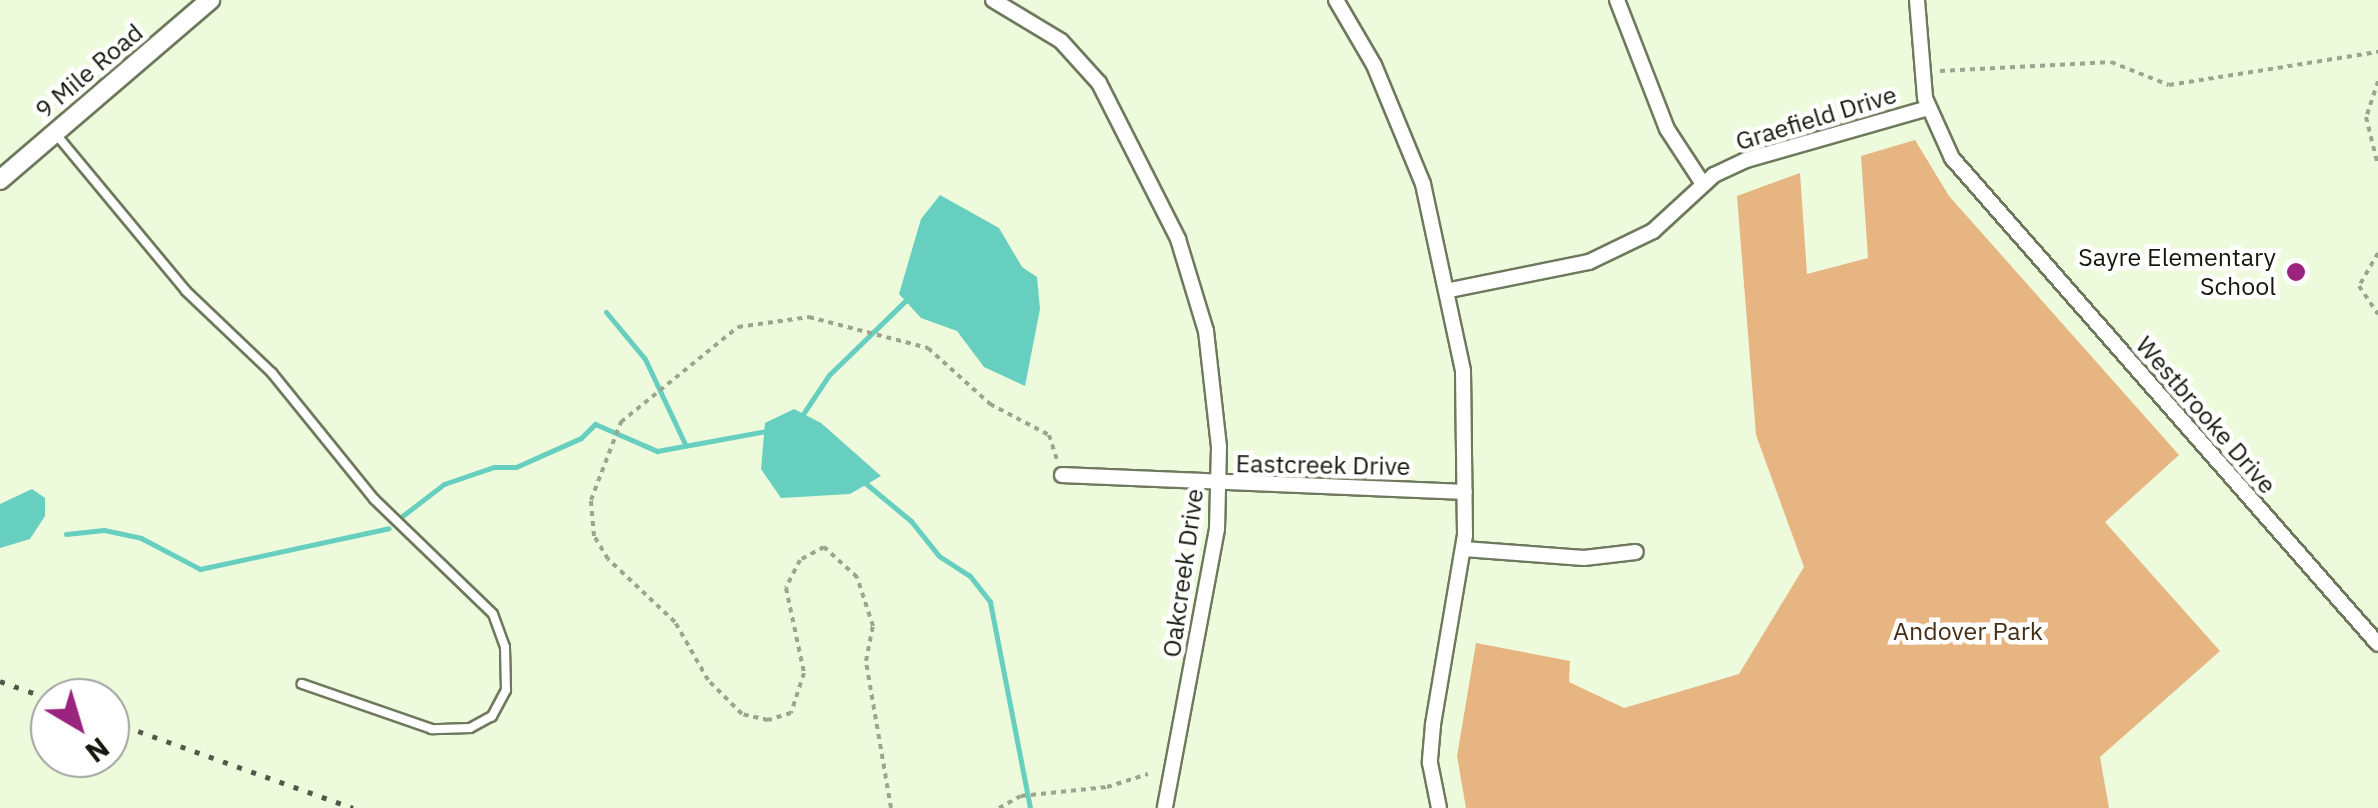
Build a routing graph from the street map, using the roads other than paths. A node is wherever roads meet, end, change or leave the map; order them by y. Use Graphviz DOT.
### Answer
graph roads {
  1 [pos="210,0"];
  2 [pos="993,0"];
  3 [pos="1336,0"];
  4 [pos="1617,0"];
  5 [pos="1916,0"];
  6 [pos="1928,108"];
  7 [pos="56,132"];
  8 [pos="0,180"];
  9 [pos="1702,184"];
  10 [pos="1450,290"];
  11 [pos="1062,475"];
  12 [pos="1219,486"];
  13 [pos="1465,492"];
  14 [pos="1464,549"];
  15 [pos="1636,552"];
  16 [pos="2378,644"];
  17 [pos="302,684"];
  18 [pos="1165,808"];
  19 [pos="1439,808"];
  1 -- 7 [label="street, 9 Mile Road"];
  2 -- 12 [label="street, Oakcreek Drive"];
  3 -- 10 [label="street"];
  4 -- 9 [label="street"];
  5 -- 6 [label="street, Westbrooke Drive"];
  6 -- 9 [label="street, Graefield Drive"];
  6 -- 16 [label="street, Westbrooke Drive"];
  7 -- 8 [label="street, 9 Mile Road"];
  7 -- 17 [label="lane"];
  9 -- 10 [label="street, Graefield Drive"];
  10 -- 13 [label="street"];
  11 -- 12 [label="street, Eastcreek Drive"];
  12 -- 13 [label="street, Eastcreek Drive"];
  12 -- 18 [label="street, Oakcreek Drive"];
  13 -- 14 [label="street"];
  14 -- 15 [label="street"];
  14 -- 19 [label="street"];
}
